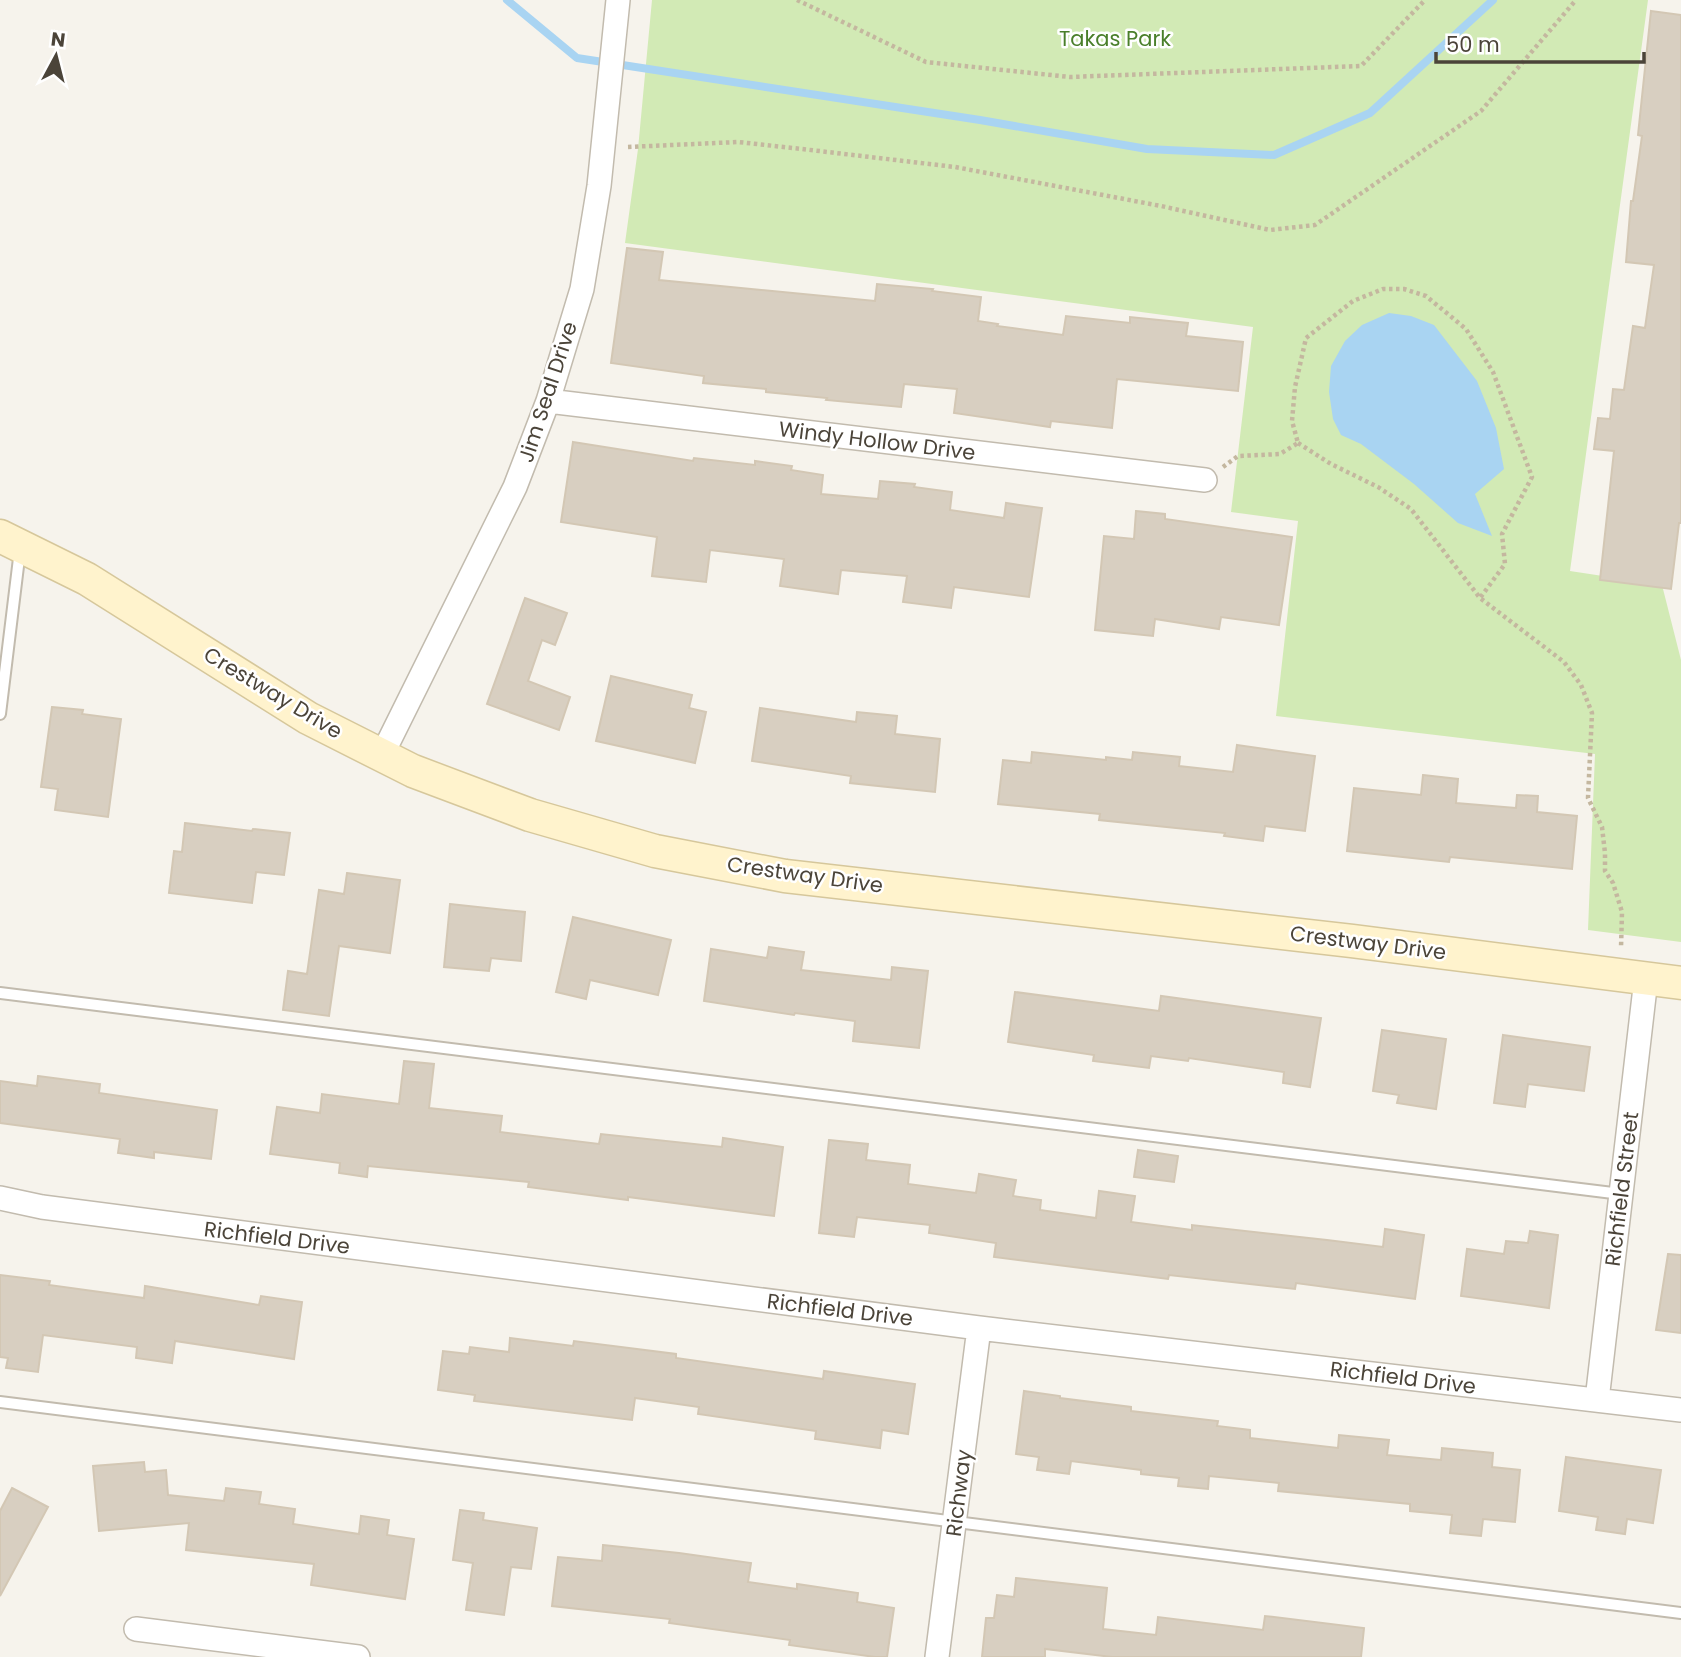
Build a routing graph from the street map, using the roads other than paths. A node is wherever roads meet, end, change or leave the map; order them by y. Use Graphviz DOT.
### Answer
graph roads {
  1 [pos="618,0"];
  2 [pos="548,401"];
  3 [pos="1205,480"];
  4 [pos="10,541"];
  5 [pos="0,715"];
  6 [pos="382,755"];
  7 [pos="1633,977"];
  8 [pos="1681,983"];
  9 [pos="0,993"];
  10 [pos="1621,1194"];
  11 [pos="0,1198"];
  12 [pos="979,1328"];
  13 [pos="1597,1400"];
  14 [pos="0,1402"];
  15 [pos="1681,1410"];
  16 [pos="955,1521"];
  17 [pos="1681,1613"];
  18 [pos="136,1629"];
  19 [pos="358,1657"];
  20 [pos="937,1657"];
  1 -- 2 [label="street, Jim Seal Drive"];
  2 -- 3 [label="street, Windy Hollow Drive"];
  2 -- 6 [label="street, Jim Seal Drive"];
  4 -- 5 [label="lane"];
  4 -- 6 [label="main road, Crestway Drive"];
  6 -- 7 [label="main road, Crestway Drive"];
  7 -- 8 [label="main road, Crestway Drive"];
  7 -- 10 [label="street, Richfield Street"];
  9 -- 10 [label="lane"];
  10 -- 13 [label="street, Richfield Street"];
  11 -- 12 [label="street, Richfield Drive"];
  12 -- 13 [label="street, Richfield Drive"];
  12 -- 16 [label="street, Richway"];
  13 -- 15 [label="street, Richfield Drive"];
  14 -- 16 [label="lane"];
  16 -- 17 [label="lane"];
  16 -- 20 [label="street, Richway"];
  18 -- 19 [label="street"];
}
